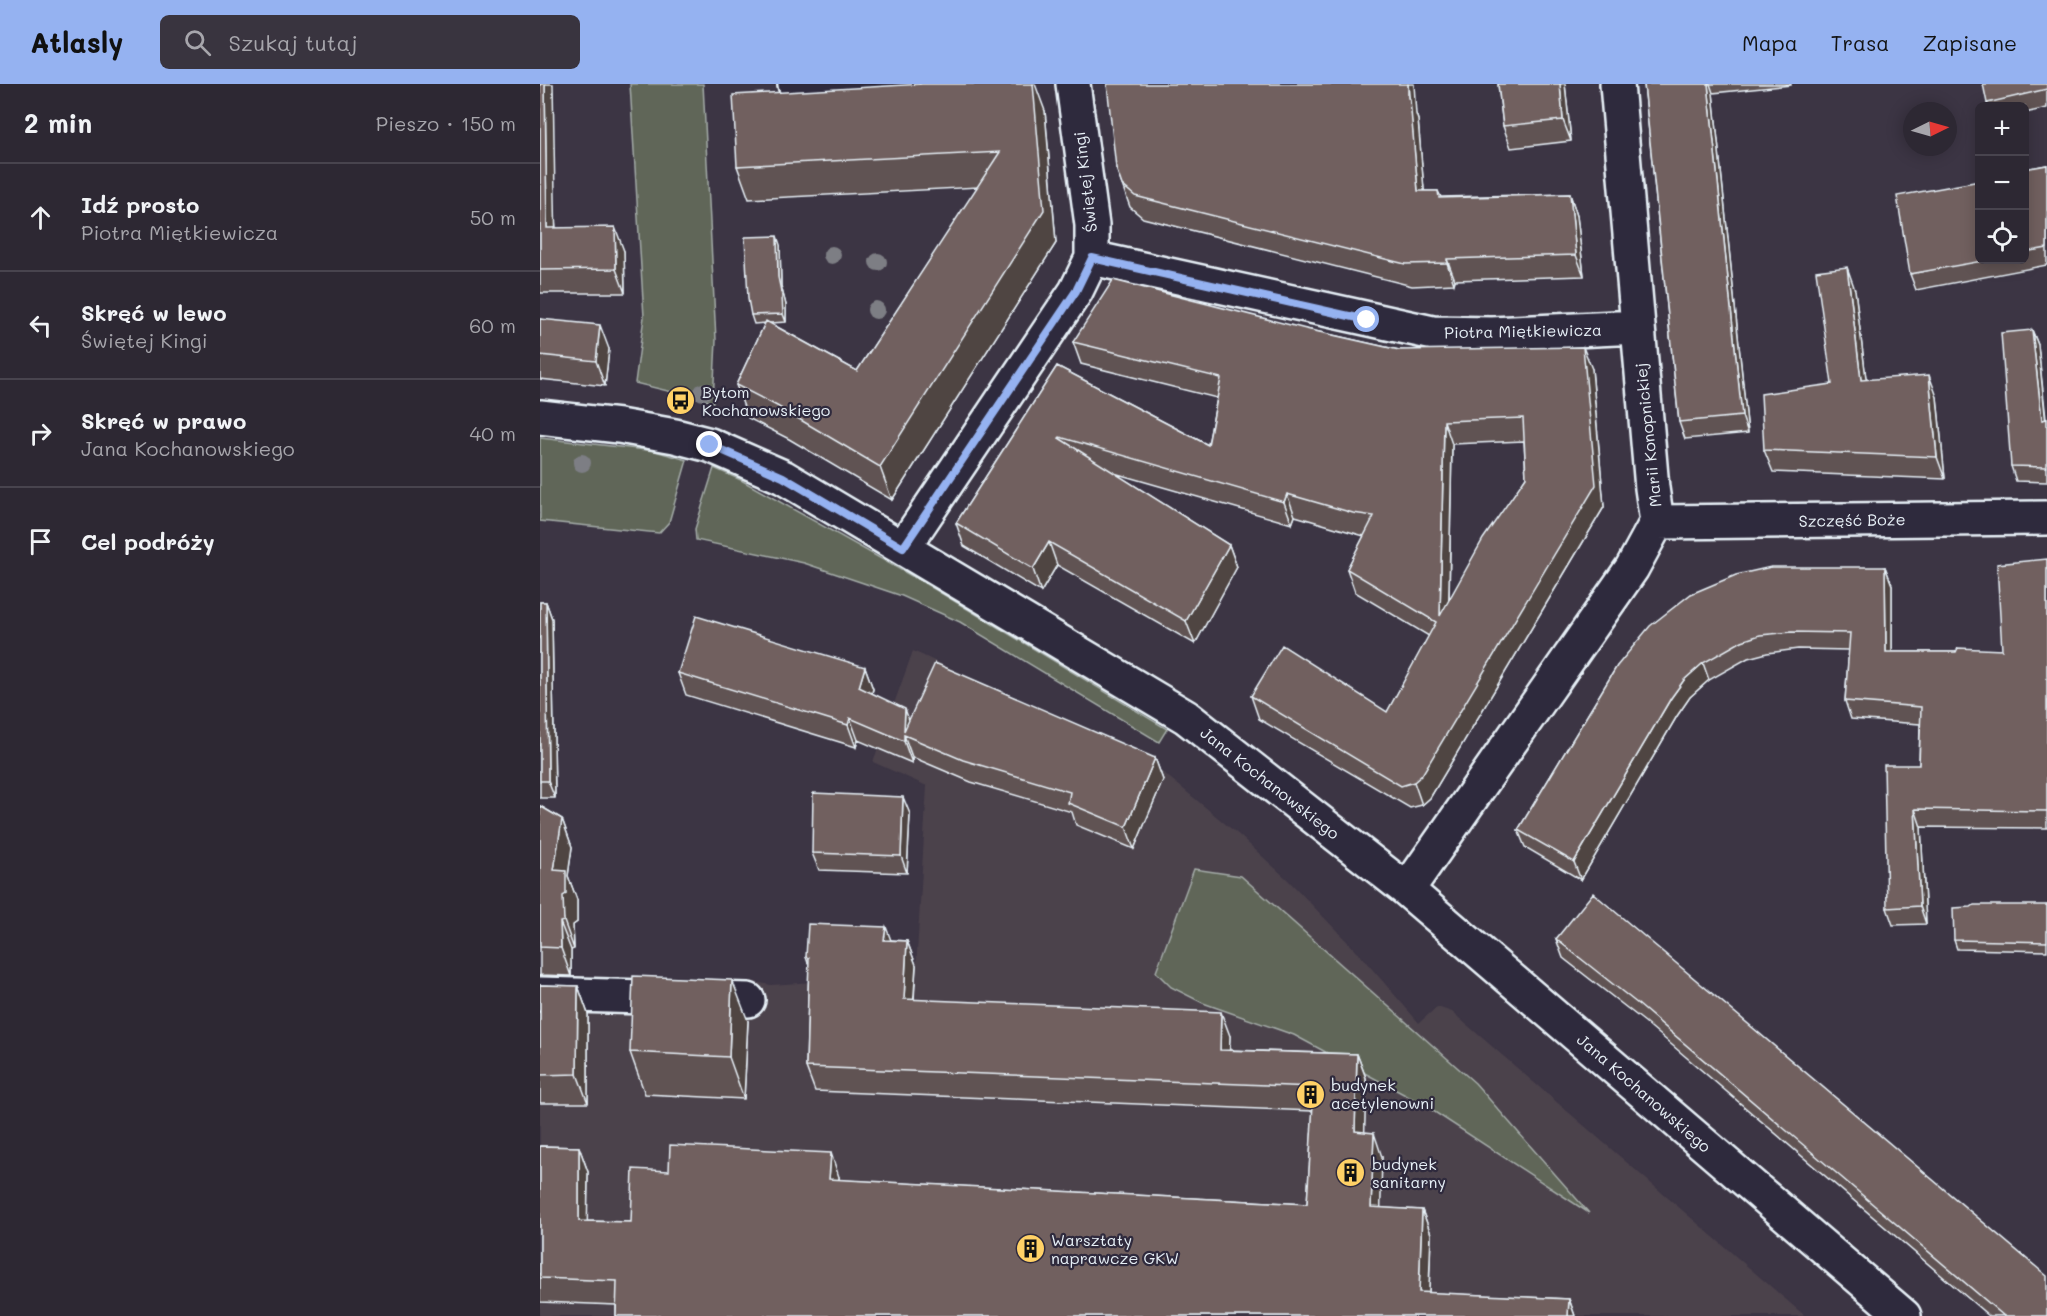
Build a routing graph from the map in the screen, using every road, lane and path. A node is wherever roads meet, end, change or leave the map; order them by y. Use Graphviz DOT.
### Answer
graph roads {
  1 [pos="795,84"];
  2 [pos="903,84"];
  3 [pos="1073,84"];
  4 [pos="1617,84"];
  5 [pos="1092,258"];
  6 [pos="1638,327"];
  7 [pos="540,417"];
  8 [pos="2047,518"];
  9 [pos="1657,522"];
  10 [pos="903,548"];
  11 [pos="1407,890"];
  12 [pos="540,994"];
  13 [pos="748,1000"];
  14 [pos="1904,1316"];
  1 -- 2 [label="street"];
  3 -- 5 [label="street, Świętej Kingi"];
  4 -- 6 [label="street, Marii Konopnickiej"];
  5 -- 6 [label="street, Piotra Miętkiewicza"];
  5 -- 10 [label="street, Świętej Kingi"];
  6 -- 9 [label="street, Marii Konopnickiej"];
  7 -- 10 [label="street, Jana Kochanowskiego"];
  8 -- 9 [label="street, Szczęść Boże"];
  9 -- 11 [label="street, Marii Konopnickiej"];
  10 -- 11 [label="street, Jana Kochanowskiego"];
  11 -- 14 [label="street, Jana Kochanowskiego"];
  12 -- 13 [label="street"];
}
